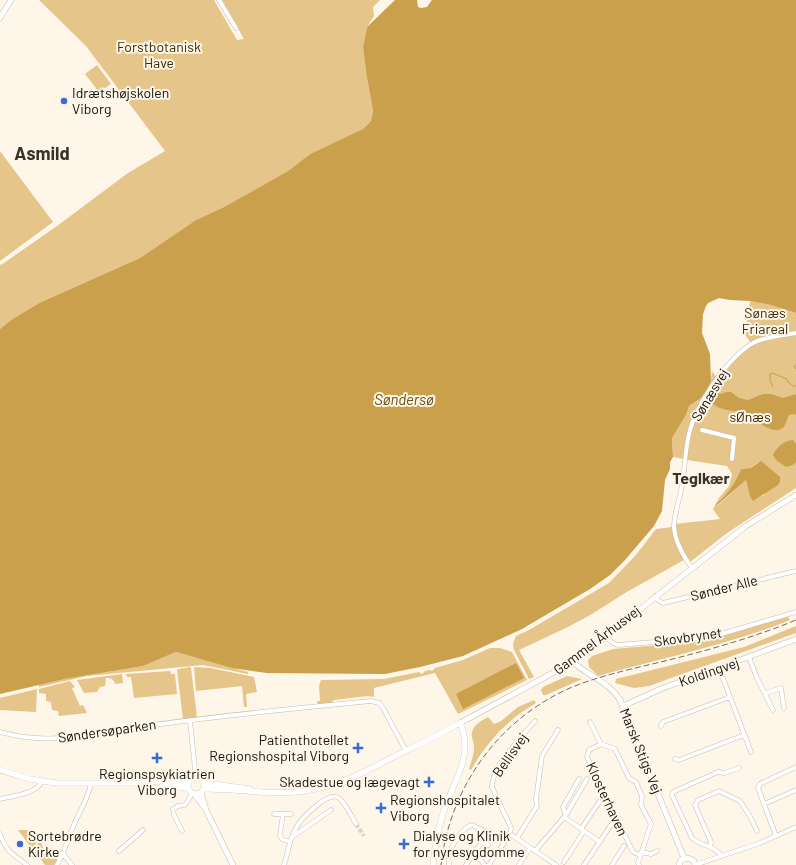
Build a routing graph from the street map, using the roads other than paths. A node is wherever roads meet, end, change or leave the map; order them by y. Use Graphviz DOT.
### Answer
graph roads {
  1 [pos="11,0"];
  2 [pos="219,0"];
  3 [pos="0,18"];
  4 [pos="236,28"];
  5 [pos="796,333"];
  6 [pos="702,430"];
  7 [pos="732,458"];
  8 [pos="796,495"];
  9 [pos="692,568"];
  10 [pos="796,571"];
  11 [pos="655,596"];
  12 [pos="796,612"];
  13 [pos="605,637"];
  14 [pos="796,639"];
  15 [pos="749,657"];
  16 [pos="573,662"];
  17 [pos="719,668"];
  18 [pos="766,693"];
  19 [pos="730,697"];
  20 [pos="624,706"];
  21 [pos="784,708"];
  22 [pos="773,710"];
  23 [pos="190,721"];
  24 [pos="535,722"];
  25 [pos="590,722"];
  26 [pos="460,724"];
  27 [pos="661,726"];
  28 [pos="558,730"];
  29 [pos="0,732"];
  30 [pos="744,735"];
  31 [pos="601,744"];
  32 [pos="406,751"];
  33 [pos="751,752"];
  34 [pos="674,760"];
  35 [pos="796,767"];
  36 [pos="739,768"];
  37 [pos="0,770"];
  38 [pos="196,778"];
  39 [pos="579,779"];
  40 [pos="587,779"];
  41 [pos="42,781"];
  42 [pos="91,783"];
  43 [pos="188,785"];
  44 [pos="796,790"];
  45 [pos="199,791"];
  46 [pos="602,798"];
  47 [pos="0,799"];
  48 [pos="764,804"];
  49 [pos="331,810"];
  50 [pos="274,814"];
  51 [pos="283,814"];
  52 [pos="291,814"];
  53 [pos="565,816"];
  54 [pos="613,822"];
  55 [pos="356,824"];
  56 [pos="296,827"];
  57 [pos="306,827"];
  58 [pos="796,827"];
  59 [pos="143,830"];
  60 [pos="583,830"];
  61 [pos="182,831"];
  62 [pos="757,831"];
  63 [pos="0,834"];
  64 [pos="510,834"];
  65 [pos="776,836"];
  66 [pos="517,838"];
  67 [pos="291,840"];
  68 [pos="505,840"];
  69 [pos="1,841"];
  70 [pos="600,842"];
  71 [pos="488,845"];
  72 [pos="624,846"];
  73 [pos="710,847"];
  74 [pos="530,848"];
  75 [pos="535,851"];
  76 [pos="657,851"];
  77 [pos="119,852"];
  78 [pos="474,853"];
  79 [pos="641,853"];
  80 [pos="63,854"];
  81 [pos="720,856"];
  82 [pos="684,858"];
  83 [pos="564,862"];
  84 [pos="28,865"];
  85 [pos="56,865"];
  86 [pos="72,865"];
  87 [pos="233,865"];
  88 [pos="284,865"];
  89 [pos="433,865"];
  90 [pos="449,865"];
  91 [pos="466,865"];
  92 [pos="485,865"];
  93 [pos="488,865"];
  94 [pos="519,865"];
  95 [pos="556,865"];
  96 [pos="585,865"];
  97 [pos="612,865"];
  98 [pos="639,865"];
  99 [pos="679,865"];
  100 [pos="696,865"];
  1 -- 3 [label="street"];
  2 -- 4 [label="street"];
  5 -- 9 [label="street, Sønæsvej"];
  6 -- 7 [label="street"];
  8 -- 9 [label="street, Gammel Århusvej"];
  9 -- 11 [label="street, Gammel Århusvej"];
  10 -- 11 [label="street, Sønder Alle"];
  11 -- 13 [label="street, Gammel Århusvej"];
  12 -- 13 [label="street, Skovbrynet"];
  13 -- 16 [label="street, Gammel Århusvej"];
  14 -- 15 [label="street, Koldingvej"];
  15 -- 17 [label="street, Koldingvej"];
  15 -- 18 [label="street"];
  16 -- 20 [label="street, Marsk Stigs Vej"];
  16 -- 26 [label="street, Gammel Århusvej"];
  17 -- 19 [label="street"];
  17 -- 20 [label="street, Koldingvej"];
  18 -- 21 [label="street"];
  18 -- 22 [label="street"];
  19 -- 27 [label="street"];
  19 -- 30 [label="street"];
  20 -- 82 [label="street, Marsk Stigs Vej"];
  23 -- 29 [label="street, Søndersøparken"];
  23 -- 32 [label="street, Søndersøparken"];
  23 -- 38 [label="street"];
  24 -- 64 [label="street, Bellisvej"];
  25 -- 31 [label="street, Klosterhaven"];
  26 -- 32 [label="main road, Gammel Århusvej"];
  26 -- 89 [label="main road"];
  28 -- 66 [label="street"];
  30 -- 33 [label="street"];
  30 -- 34 [label="street"];
  31 -- 79 [label="street, Klosterhaven"];
  31 -- 79 [label="street, Klosterhaven"];
  32 -- 45 [label="main road, Gammel Århusvej"];
  35 -- 48 [label="street"];
  36 -- 73 [label="street"];
  37 -- 41 [label="main road"];
  38 -- 43 [label="main road"];
  38 -- 45 [label="main road"];
  39 -- 53 [label="street"];
  40 -- 53 [label="street"];
  41 -- 42 [label="main road"];
  41 -- 47 [label="street"];
  42 -- 43 [label="main road"];
  42 -- 80 [label="street"];
  43 -- 45 [label="main road"];
  44 -- 48 [label="street"];
  45 -- 61 [label="street"];
  45 -- 87 [label="street"];
  46 -- 60 [label="street"];
  48 -- 65 [label="street"];
  49 -- 57 [label="street"];
  50 -- 51 [label="street"];
  51 -- 52 [label="street"];
  51 -- 67 [label="street"];
  53 -- 60 [label="street"];
  53 -- 75 [label="street"];
  54 -- 70 [label="street"];
  55 -- 56 [label="street"];
  56 -- 57 [label="street"];
  56 -- 67 [label="street"];
  57 -- 67 [label="street"];
  58 -- 65 [label="street"];
  59 -- 77 [label="street"];
  60 -- 70 [label="street"];
  60 -- 83 [label="street"];
  62 -- 73 [label="street"];
  63 -- 69 [label="street"];
  64 -- 66 [label="street"];
  64 -- 68 [label="street"];
  65 -- 81 [label="street"];
  66 -- 74 [label="street"];
  67 -- 88 [label="street"];
  68 -- 90 [label="street"];
  68 -- 93 [label="street"];
  69 -- 84 [label="street"];
  70 -- 96 [label="street"];
  71 -- 78 [label="street"];
  72 -- 97 [label="street"];
  73 -- 81 [label="street"];
  74 -- 75 [label="street"];
  74 -- 94 [label="street"];
  75 -- 95 [label="street"];
  76 -- 79 [label="street"];
  78 -- 91 [label="street"];
  78 -- 92 [label="street"];
  79 -- 98 [label="street, Klosterhaven"];
  80 -- 85 [label="street"];
  80 -- 86 [label="street"];
  81 -- 100 [label="street"];
  82 -- 99 [label="street"];
  82 -- 100 [label="street"];
}
